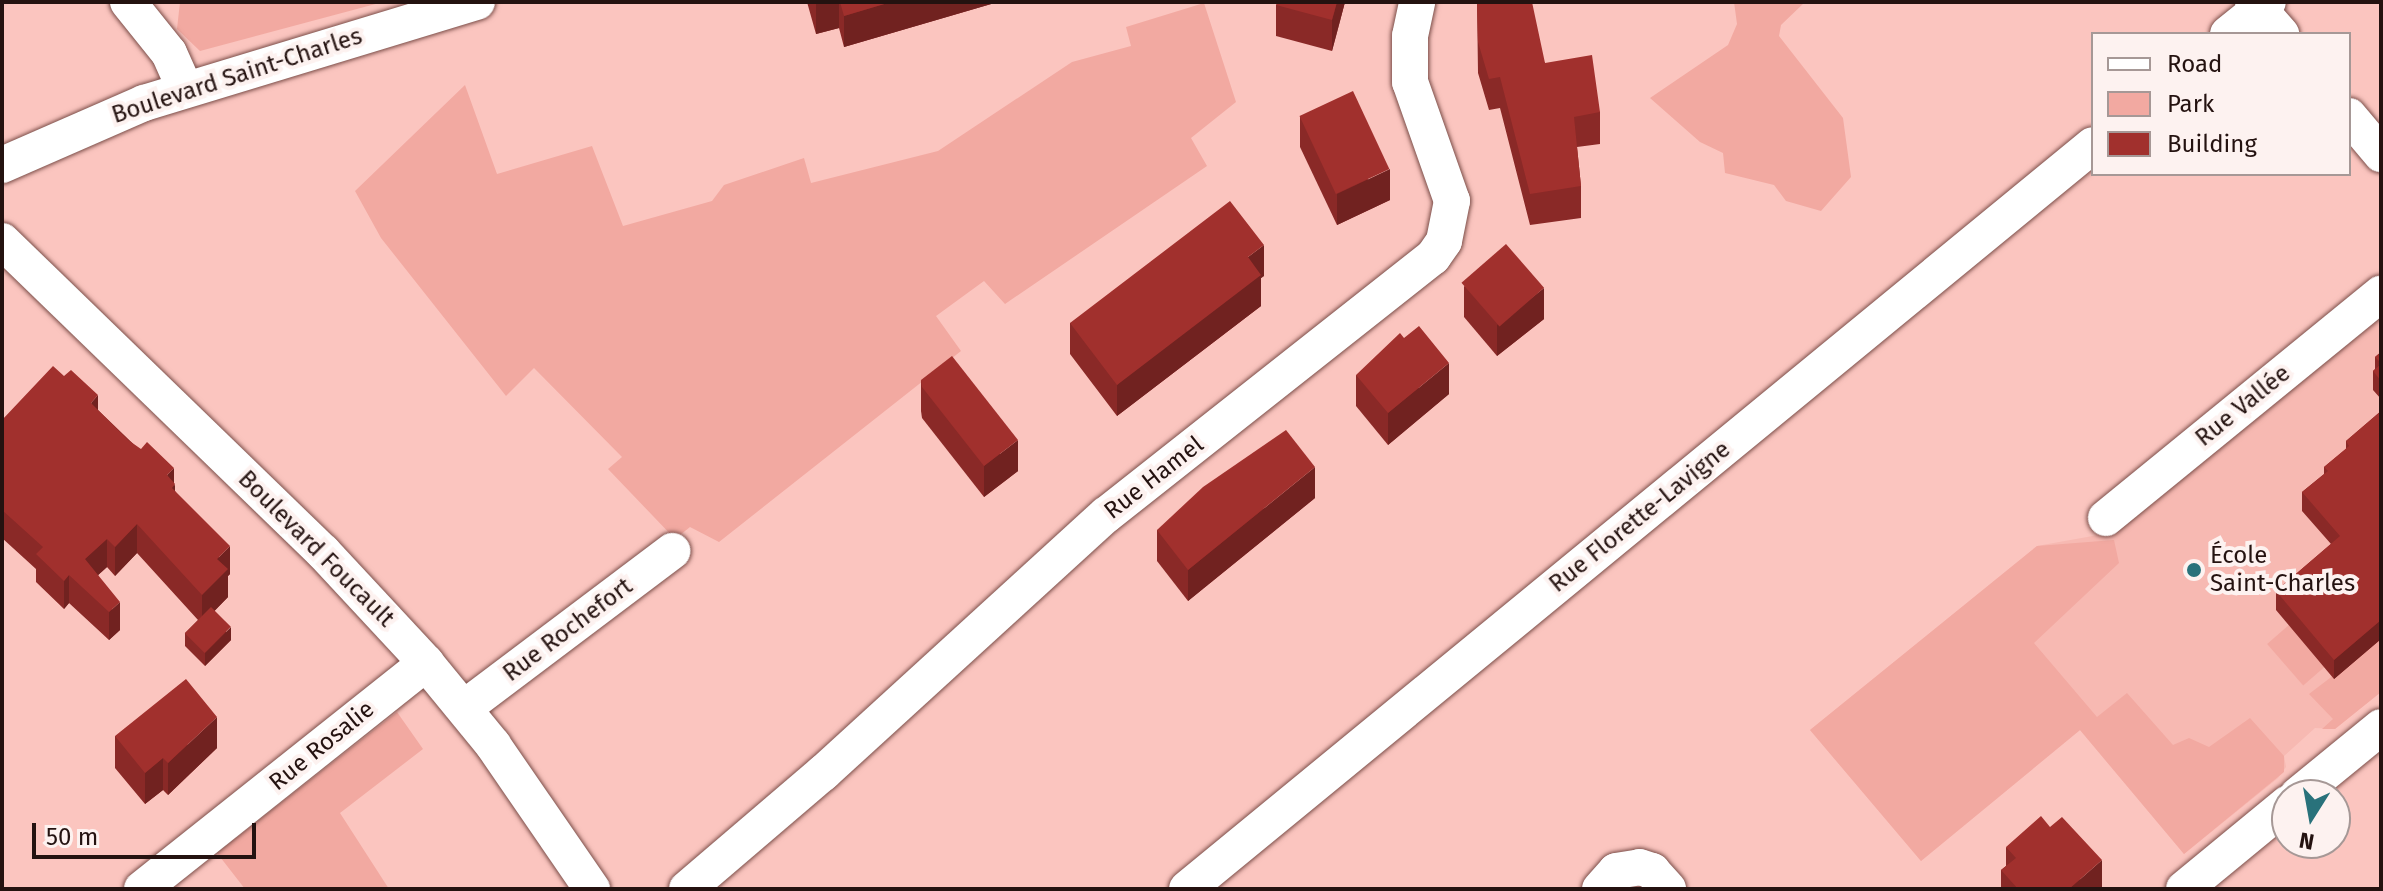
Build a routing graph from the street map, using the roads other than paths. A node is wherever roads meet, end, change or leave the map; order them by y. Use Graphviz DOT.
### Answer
graph roads {
  1 [pos="477,2"];
  2 [pos="1417,2"];
  3 [pos="135,5"];
  4 [pos="2265,12"];
  5 [pos="2231,32"];
  6 [pos="185,89"];
  7 [pos="2351,118"];
  8 [pos="2091,147"];
  9 [pos="2381,154"];
  10 [pos="2,165"];
  11 [pos="2,241"];
  12 [pos="2381,294"];
  13 [pos="2106,518"];
  14 [pos="672,551"];
  15 [pos="426,663"];
  16 [pos="464,708"];
  17 [pos="2381,727"];
  18 [pos="2318,779"];
  19 [pos="2271,817"];
  20 [pos="142,889"];
  21 [pos="592,889"];
  22 [pos="687,889"];
  23 [pos="1187,889"];
  24 [pos="1600,889"];
  25 [pos="1668,889"];
  26 [pos="2184,889"];
  1 -- 6 [label="street, Boulevard Saint-Charles"];
  2 -- 22 [label="street, Rue Hamel"];
  3 -- 6 [label="street"];
  4 -- 5 [label="street"];
  6 -- 10 [label="street, Boulevard Saint-Charles"];
  7 -- 9 [label="street"];
  8 -- 23 [label="street, Rue Florette-Lavigne"];
  11 -- 15 [label="street, Boulevard Foucault"];
  12 -- 13 [label="street, Rue Vallée"];
  14 -- 16 [label="street, Rue Rochefort"];
  15 -- 16 [label="street, Boulevard Foucault"];
  15 -- 20 [label="street, Rue Rosalie"];
  16 -- 21 [label="street, Boulevard Foucault"];
  17 -- 18 [label="street"];
  19 -- 26 [label="street"];
  24 -- 25 [label="street"];
}
